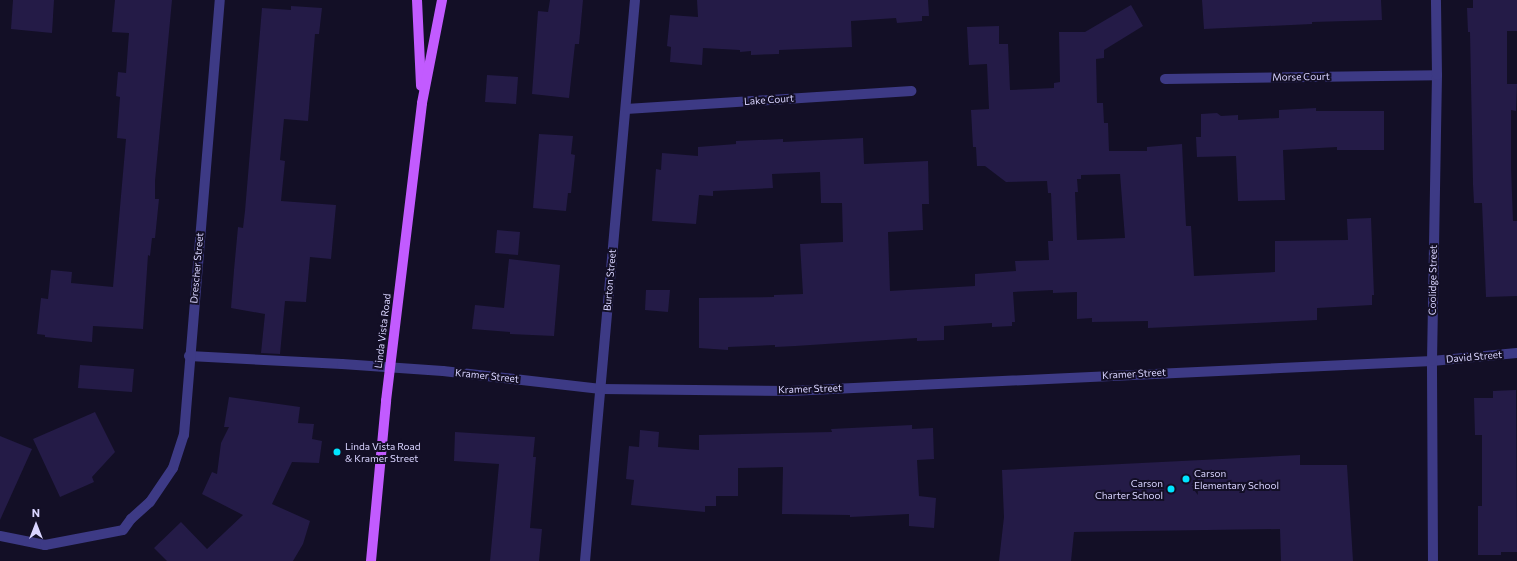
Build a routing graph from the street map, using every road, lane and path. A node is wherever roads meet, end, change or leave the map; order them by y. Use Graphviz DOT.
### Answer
graph roads {
  1 [pos="220,0"];
  2 [pos="417,0"];
  3 [pos="442,0"];
  4 [pos="635,0"];
  5 [pos="1436,0"];
  6 [pos="1437,75"];
  7 [pos="1165,79"];
  8 [pos="911,91"];
  9 [pos="422,103"];
  10 [pos="626,109"];
  11 [pos="1517,353"];
  12 [pos="189,356"];
  13 [pos="1432,361"];
  14 [pos="391,368"];
  15 [pos="601,389"];
  16 [pos="0,536"];
  17 [pos="371,561"];
  18 [pos="585,561"];
  19 [pos="1433,561"];
  1 -- 12 [label="street, Drescher Street"];
  2 -- 9 [label="main road, Linda Vista Road"];
  3 -- 9 [label="main road, Linda Vista Road"];
  4 -- 10 [label="street, Burton Street"];
  5 -- 6 [label="street, Coolidge Street"];
  6 -- 7 [label="street, Morse Court"];
  6 -- 13 [label="street, Coolidge Street"];
  8 -- 10 [label="street, Lake Court"];
  9 -- 14 [label="main road, Linda Vista Road"];
  10 -- 15 [label="street, Burton Street"];
  11 -- 13 [label="street, David Street"];
  12 -- 14 [label="street, Kramer Street"];
  12 -- 16 [label="street, Drescher Street"];
  13 -- 15 [label="street, Kramer Street"];
  13 -- 19 [label="street, Coolidge Street"];
  14 -- 15 [label="street, Kramer Street"];
  14 -- 17 [label="main road, Linda Vista Road"];
  15 -- 18 [label="street, Burton Street"];
}
